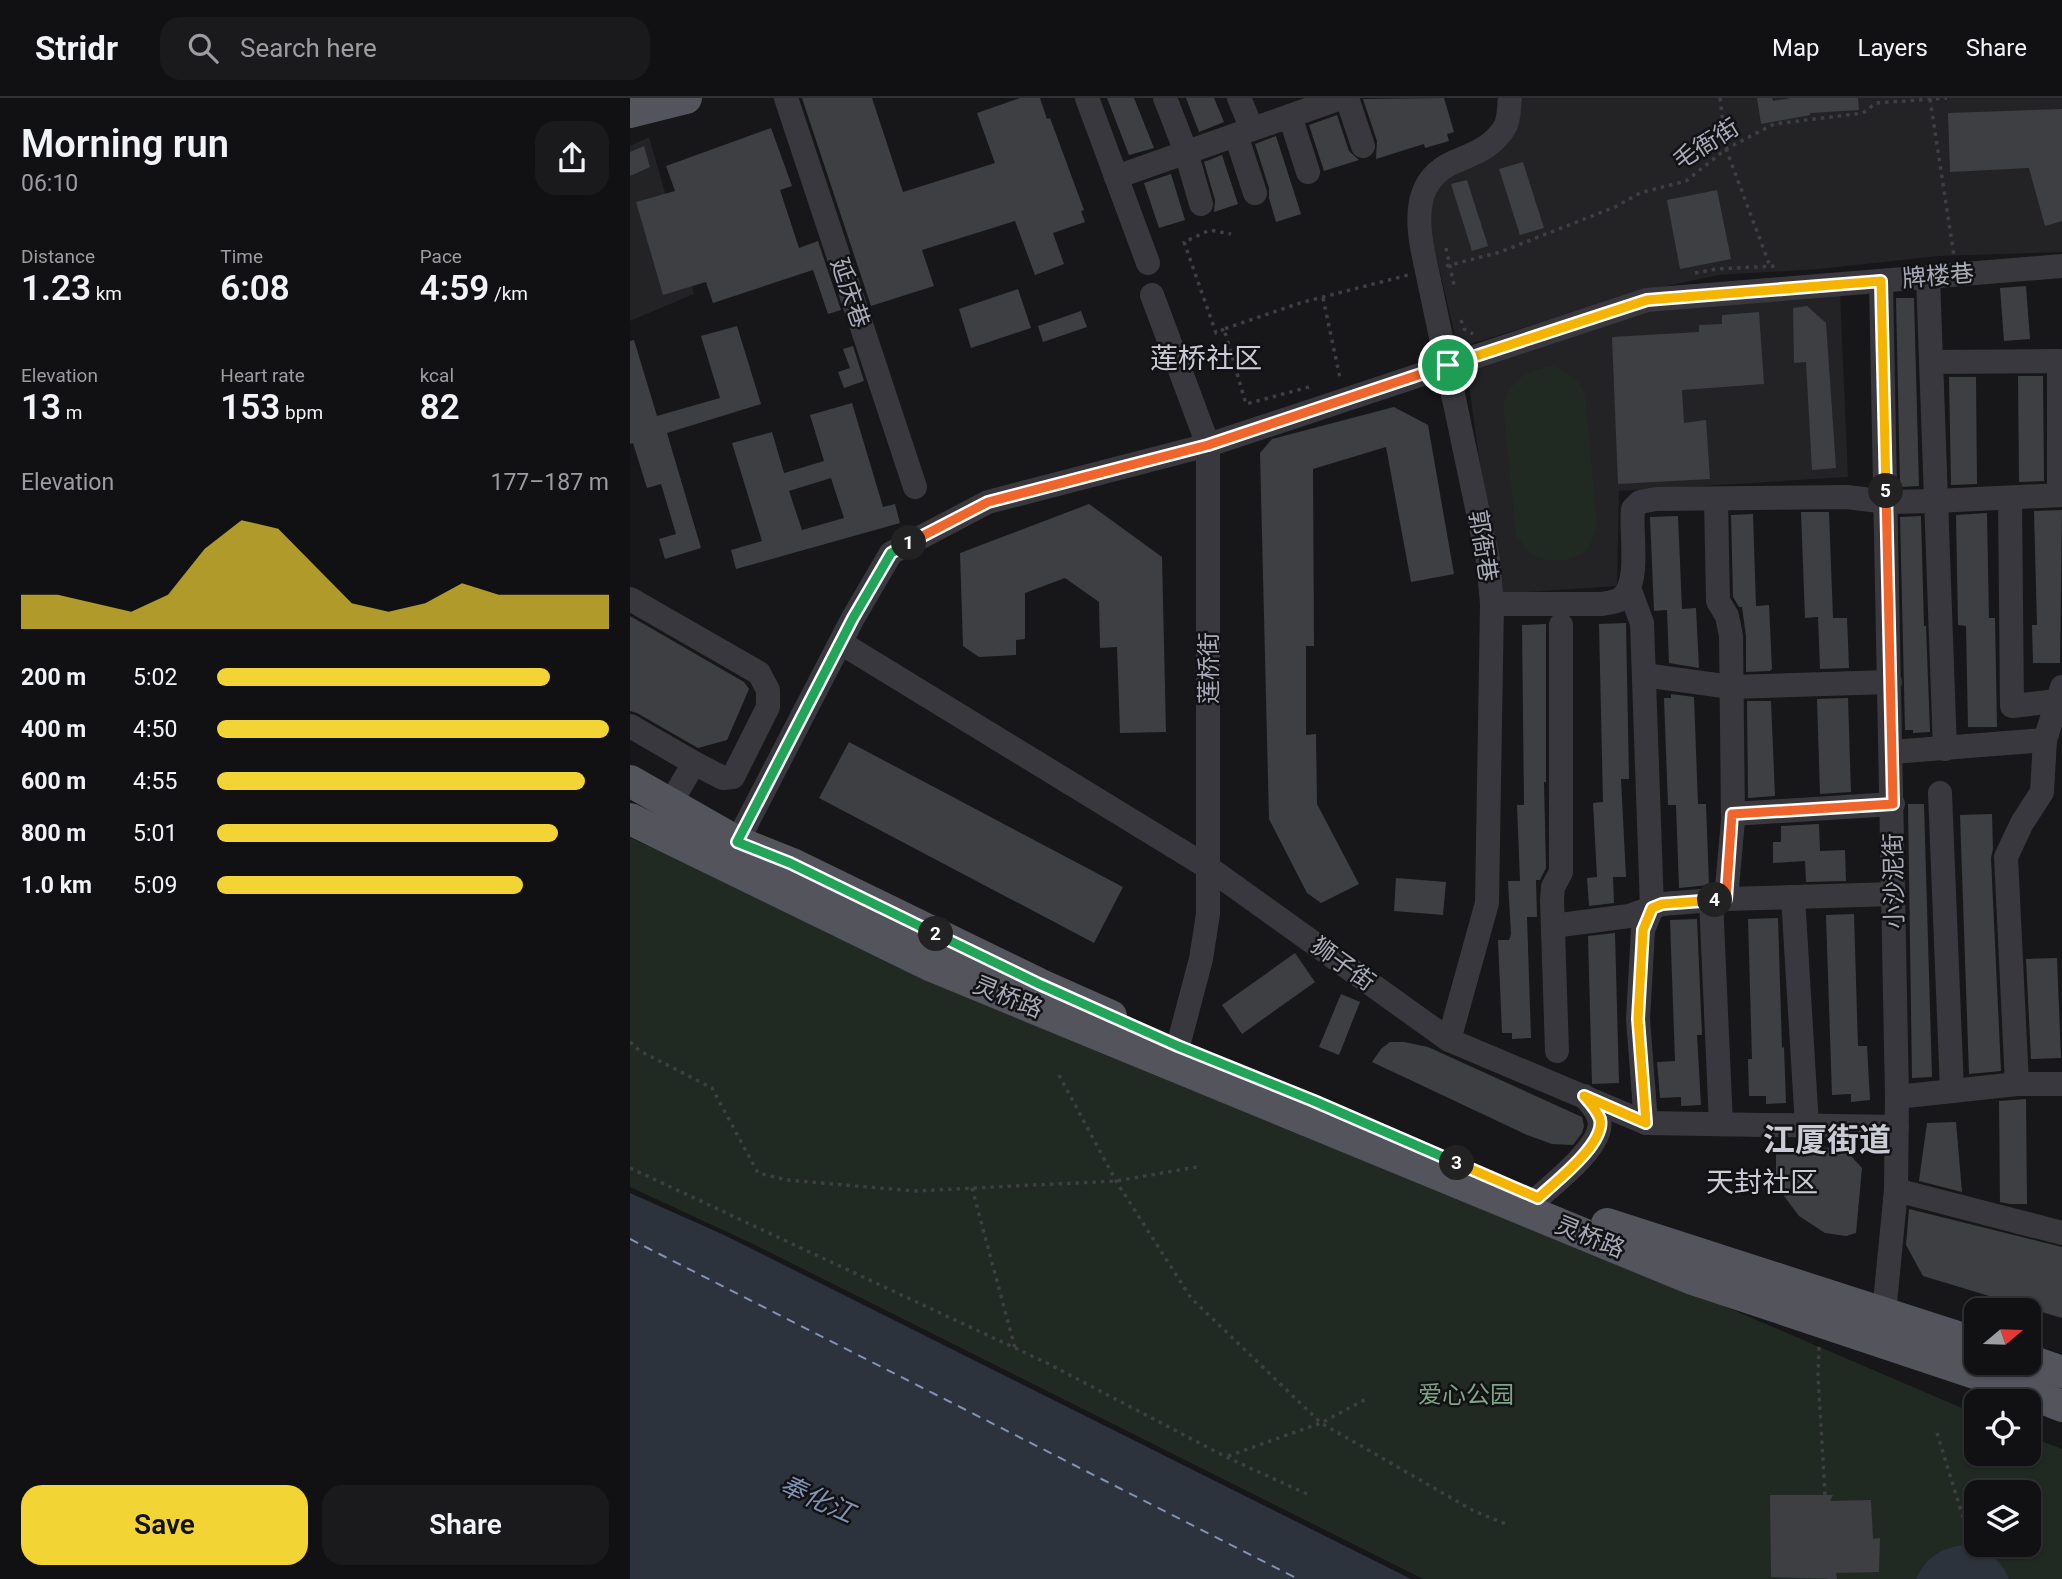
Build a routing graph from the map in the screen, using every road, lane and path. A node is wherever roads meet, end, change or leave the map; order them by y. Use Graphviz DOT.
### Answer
graph roads {
  1 [pos="686,98"];
  2 [pos="786,98"];
  3 [pos="1087,98"];
  4 [pos="1165,98"];
  5 [pos="1240,98"];
  6 [pos="1341,98"];
  7 [pos="1347,98"];
  8 [pos="1510,98"];
  9 [pos="1720,98"];
  10 [pos="1947,98"];
  11 [pos="1930,99"];
  12 [pos="1876,101"];
  13 [pos="1301,108"];
  14 [pos="630,112"];
  15 [pos="1244,132"];
  16 [pos="1363,146"];
  17 [pos="1727,149"];
  18 [pos="1186,152"];
  19 [pos="1308,172"];
  20 [pos="1116,177"];
  21 [pos="1255,193"];
  22 [pos="1201,204"];
  23 [pos="1231,234"];
  24 [pos="1445,243"];
  25 [pos="1148,263"];
  26 [pos="1770,266"];
  27 [pos="1778,266"];
  28 [pos="2062,266"];
  29 [pos="1439,268"];
  30 [pos="1693,273"];
  31 [pos="1957,274"];
  32 [pos="1928,276"];
  33 [pos="1881,281"];
  34 [pos="1455,290"];
  35 [pos="1152,295"];
  36 [pos="1323,297"];
  37 [pos="1460,316"];
  38 [pos="1224,329"];
  39 [pos="1481,334"];
  40 [pos="1931,362"];
  41 [pos="1448,365"];
  42 [pos="1340,378"];
  43 [pos="1313,386"];
  44 [pos="1208,445"];
  45 [pos="915,487"];
  46 [pos="2061,495"];
  47 [pos="1716,499"];
  48 [pos="2010,499"];
  49 [pos="1935,501"];
  50 [pos="1886,502"];
  51 [pos="1629,589"];
  52 [pos="630,599"];
  53 [pos="1492,604"];
  54 [pos="1561,625"];
  55 [pos="841,643"];
  56 [pos="1644,675"];
  57 [pos="1890,682"];
  58 [pos="1731,687"];
  59 [pos="2060,694"];
  60 [pos="630,726"];
  61 [pos="2045,740"];
  62 [pos="1945,749"];
  63 [pos="1892,752"];
  64 [pos="694,763"];
  65 [pos="630,782"];
  66 [pos="1940,793"];
  67 [pos="670,804"];
  68 [pos="1893,804"];
  69 [pos="1732,814"];
  70 [pos="630,819"];
  71 [pos="737,842"];
  72 [pos="1209,868"];
  73 [pos="1894,894"];
  74 [pos="1793,897"];
  75 [pos="1718,899"];
  76 [pos="1652,908"];
  77 [pos="1553,926"];
  78 [pos="1449,1040"];
  79 [pos="630,1042"];
  80 [pos="1178,1046"];
  81 [pos="1557,1051"];
  82 [pos="1059,1075"];
  83 [pos="2017,1084"];
  84 [pos="2062,1084"];
  85 [pos="1952,1091"];
  86 [pos="1584,1096"];
  87 [pos="1897,1097"];
  88 [pos="1646,1123"];
  89 [pos="1721,1124"];
  90 [pos="1807,1126"];
  91 [pos="1897,1127"];
  92 [pos="1197,1167"];
  93 [pos="630,1168"];
  94 [pos="1116,1181"];
  95 [pos="972,1188"];
  96 [pos="1896,1190"];
  97 [pos="1538,1198"];
  98 [pos="2062,1233"];
  99 [pos="1884,1313"];
  100 [pos="1820,1322"];
  101 [pos="1964,1339"];
  102 [pos="1016,1348"];
  103 [pos="2041,1365"];
  104 [pos="2062,1372"];
  105 [pos="1368,1398"];
  106 [pos="2062,1406"];
  107 [pos="1321,1423"];
  108 [pos="1937,1433"];
  109 [pos="1226,1457"];
  110 [pos="1307,1494"];
  111 [pos="1964,1521"];
  112 [pos="1508,1525"];
  113 [pos="1830,1579"];
  1 -- 14 [label="main road"];
  2 -- 45 [label="street, 延庆巷"];
  3 -- 20 [label="street"];
  4 -- 18 [label="street"];
  5 -- 15 [label="street"];
  6 -- 13 [label="street"];
  7 -- 16 [label="street"];
  8 -- 29 [label="street, 郭衙巷"];
  9 -- 17 [label="path"];
  10 -- 11 [label="path, 毛衙街"];
  11 -- 12 [label="path, 毛衙街"];
  11 -- 31 [label="path"];
  12 -- 17 [label="path, 毛衙街"];
  13 -- 15 [label="street"];
  13 -- 19 [label="street"];
  15 -- 18 [label="street"];
  15 -- 21 [label="street"];
  17 -- 26 [label="path"];
  17 -- 29 [label="path, 毛衙街"];
  18 -- 20 [label="street"];
  18 -- 22 [label="street"];
  20 -- 25 [label="street"];
  23 -- 38 [label="path"];
  24 -- 29 [label="path"];
  26 -- 27 [label="path"];
  26 -- 30 [label="path"];
  28 -- 31 [label="street, 牌楼巷"];
  29 -- 34 [label="path"];
  29 -- 36 [label="path, 毛衙街"];
  29 -- 41 [label="street, 郭衙巷"];
  31 -- 32 [label="street, 牌楼巷"];
  32 -- 33 [label="street, 牌楼巷"];
  32 -- 40 [label="street"];
  33 -- 41 [label="street, 牌楼巷"];
  33 -- 50 [label="street, 小沙泥街"];
  35 -- 44 [label="street, 莲桥街"];
  36 -- 38 [label="path, 毛衙街"];
  36 -- 42 [label="path"];
  37 -- 39 [label="path"];
  38 -- 43 [label="path"];
  40 -- 46 [label="street"];
  40 -- 49 [label="street"];
  41 -- 44 [label="street, 牌楼巷"];
  41 -- 53 [label="street, 郭衙巷"];
  44 -- 55 [label="street, 牌楼巷"];
  44 -- 72 [label="street, 莲桥街"];
  46 -- 48 [label="street"];
  47 -- 50 [label="street"];
  47 -- 51 [label="street"];
  47 -- 58 [label="street"];
  48 -- 49 [label="street"];
  48 -- 59 [label="street"];
  49 -- 50 [label="street"];
  49 -- 62 [label="street"];
  50 -- 57 [label="street, 小沙泥街"];
  51 -- 53 [label="street"];
  51 -- 56 [label="street"];
  52 -- 64 [label="street"];
  53 -- 78 [label="street, 郭衙巷"];
  54 -- 77 [label="street"];
  55 -- 71 [label="street, 牌楼巷"];
  55 -- 72 [label="street, 狮子街"];
  56 -- 58 [label="street"];
  56 -- 76 [label="street"];
  57 -- 58 [label="street"];
  57 -- 63 [label="street, 小沙泥街"];
  58 -- 69 [label="street"];
  59 -- 61 [label="street"];
  60 -- 64 [label="street"];
  61 -- 62 [label="street"];
  61 -- 83 [label="street"];
  62 -- 63 [label="street"];
  63 -- 68 [label="street, 小沙泥街"];
  64 -- 67 [label="street"];
  65 -- 67 [label="main road, 灵桥路"];
  66 -- 85 [label="street"];
  67 -- 71 [label="main road, 灵桥路"];
  68 -- 69 [label="street"];
  68 -- 73 [label="street, 小沙泥街"];
  69 -- 75 [label="street"];
  70 -- 100 [label="main road, 灵桥路"];
  71 -- 80 [label="main road, 灵桥路"];
  72 -- 78 [label="street, 狮子街"];
  72 -- 80 [label="street, 莲桥街"];
  73 -- 74 [label="street"];
  73 -- 87 [label="street, 小沙泥街"];
  74 -- 75 [label="street"];
  74 -- 90 [label="street"];
  75 -- 76 [label="street"];
  75 -- 89 [label="street"];
  76 -- 77 [label="street"];
  76 -- 88 [label="street"];
  77 -- 81 [label="street"];
  78 -- 86 [label="street, 狮子街"];
  79 -- 95 [label="path"];
  80 -- 97 [label="main road, 灵桥路"];
  82 -- 94 [label="path"];
  83 -- 84 [label="street"];
  83 -- 85 [label="street"];
  85 -- 87 [label="street"];
  86 -- 88 [label="street, 狮子街"];
  86 -- 97 [label="street"];
  87 -- 91 [label="street, 小沙泥街"];
  88 -- 89 [label="street, 狮子街"];
  89 -- 90 [label="street, 狮子街"];
  90 -- 91 [label="street, 狮子街"];
  91 -- 96 [label="street, 小沙泥街"];
  92 -- 94 [label="path"];
  93 -- 102 [label="path"];
  94 -- 95 [label="path"];
  94 -- 107 [label="path"];
  95 -- 102 [label="path"];
  96 -- 98 [label="street"];
  96 -- 99 [label="street, 小沙泥街"];
  97 -- 99 [label="main road, 灵桥路"];
  99 -- 101 [label="main road, 灵桥路"];
  100 -- 106 [label="main road, 灵桥路"];
  100 -- 113 [label="path"];
  102 -- 109 [label="path"];
  103 -- 104 [label="main road"];
  105 -- 107 [label="path"];
  107 -- 109 [label="path"];
  107 -- 112 [label="path"];
  108 -- 111 [label="path"];
  109 -- 110 [label="path"];
}
